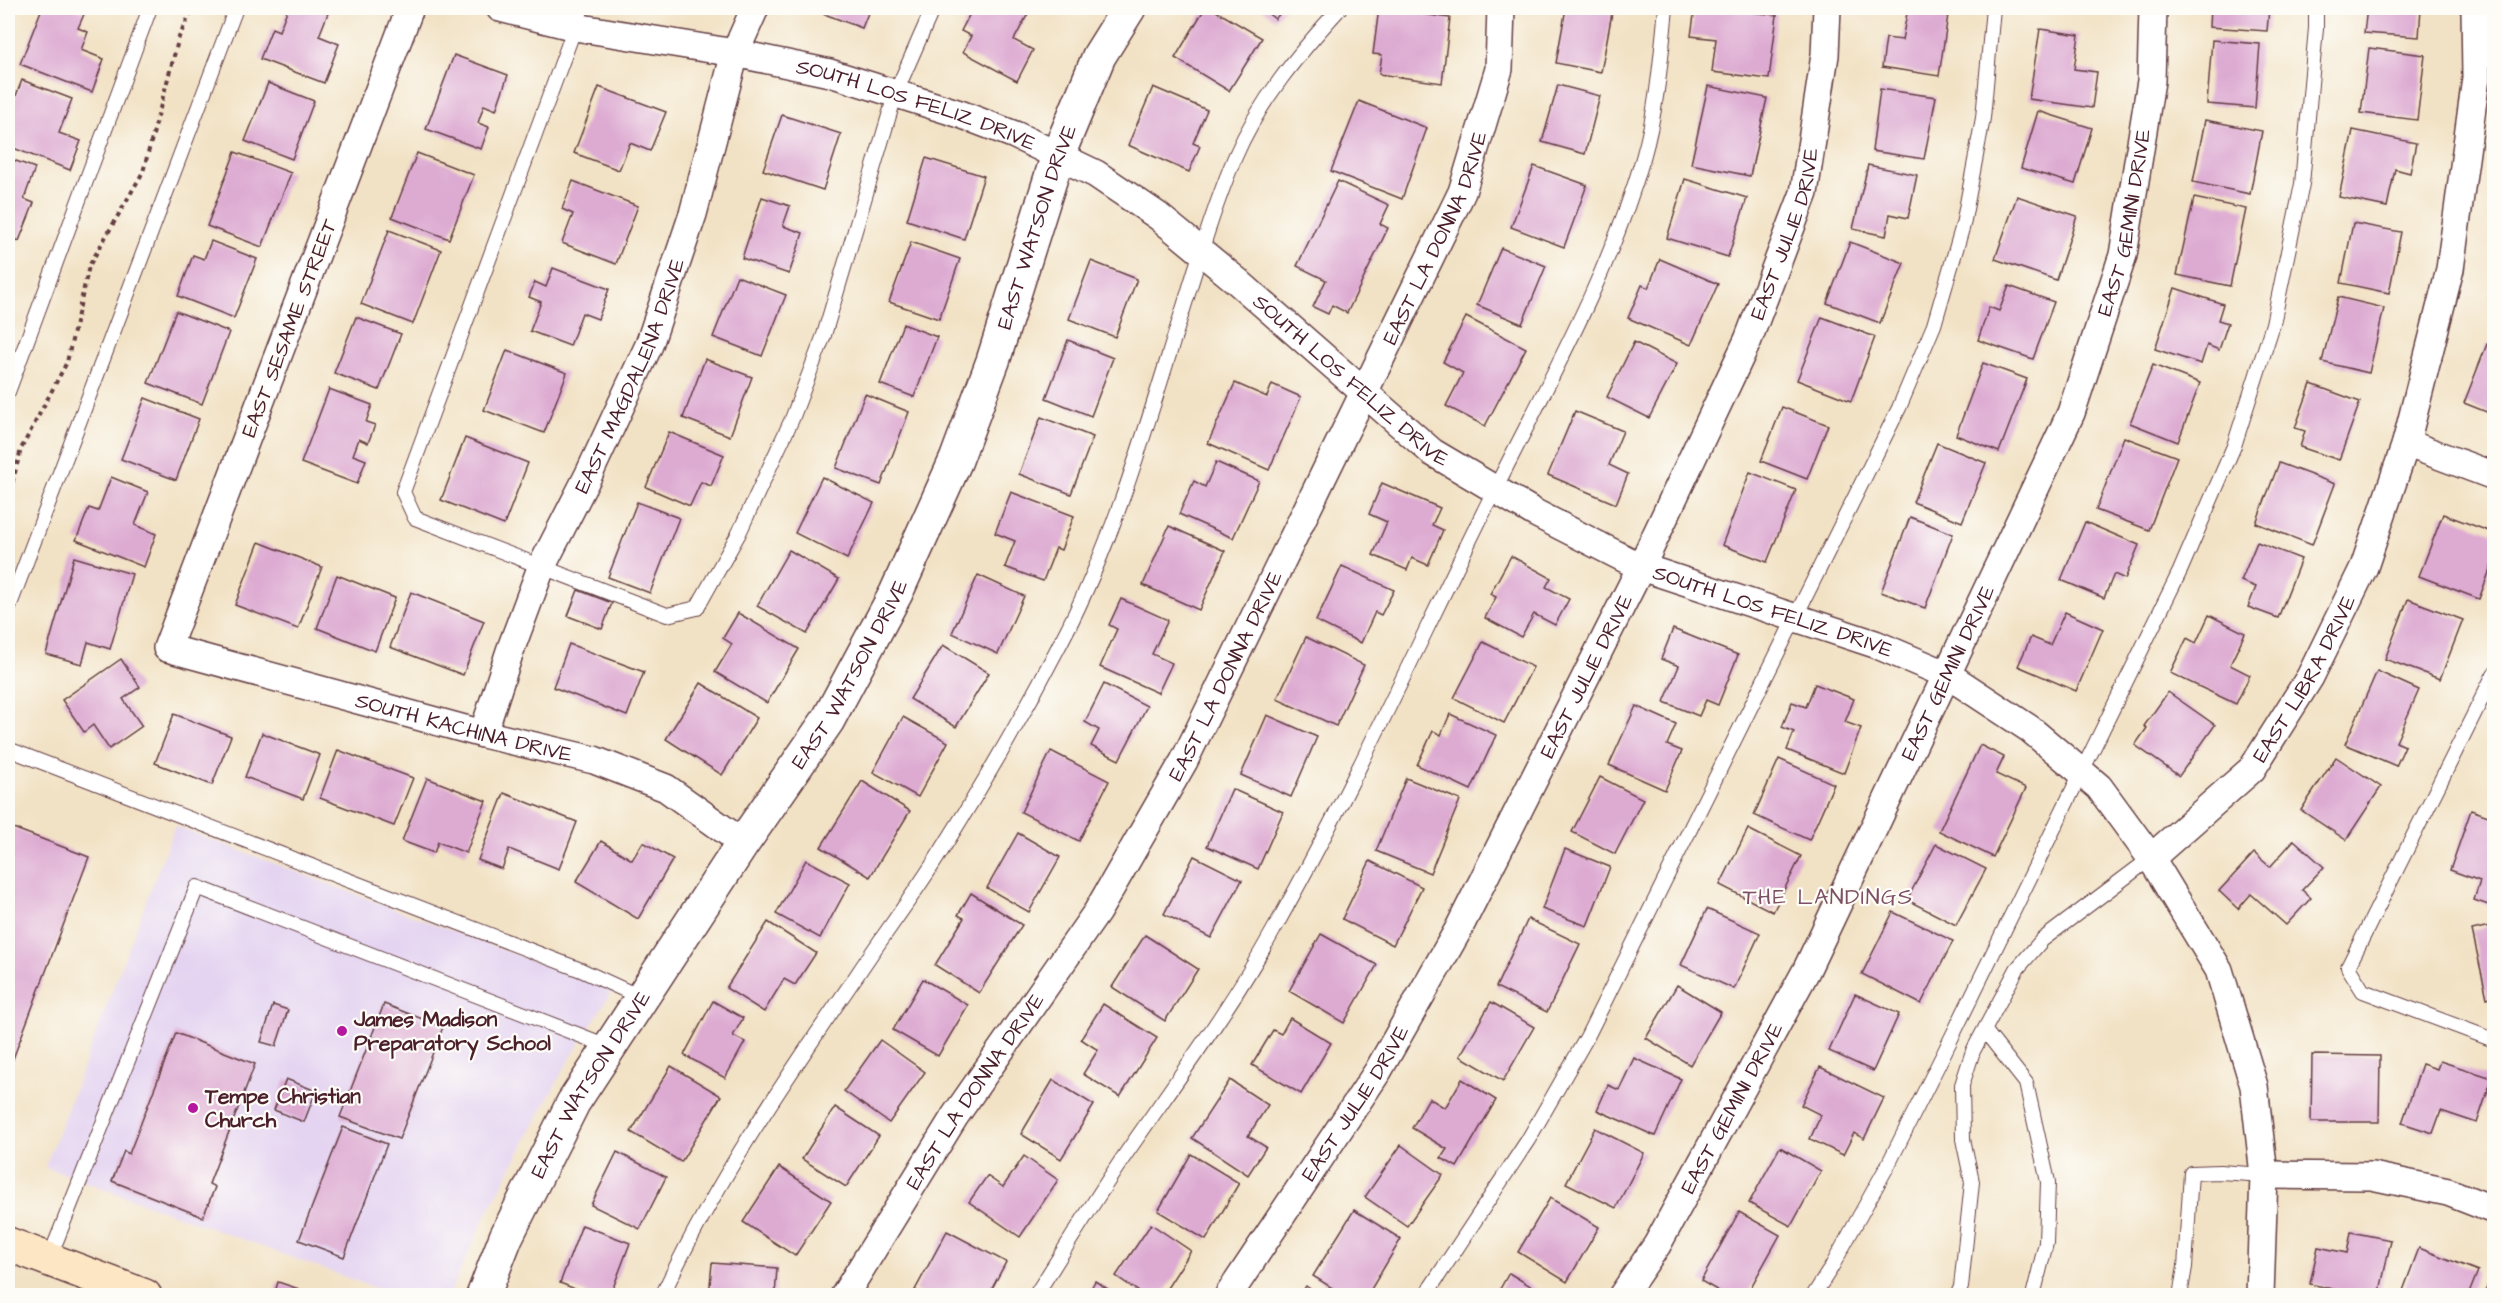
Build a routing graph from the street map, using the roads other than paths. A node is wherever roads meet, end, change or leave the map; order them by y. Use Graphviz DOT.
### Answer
graph roads {
  1 [pos="150,8"];
  2 [pos="236,8"];
  3 [pos="410,8"];
  4 [pos="500,8"];
  5 [pos="755,8"];
  6 [pos="933,8"];
  7 [pos="1129,8"];
  8 [pos="1340,8"];
  9 [pos="1501,8"];
  10 [pos="1666,8"];
  11 [pos="1827,8"];
  12 [pos="1993,8"];
  13 [pos="2153,8"];
  14 [pos="2316,8"];
  15 [pos="2475,8"];
  16 [pos="578,17"];
  17 [pos="735,53"];
  18 [pos="896,92"];
  19 [pos="1058,155"];
  20 [pos="1201,252"];
  21 [pos="8,392"];
  22 [pos="1363,393"];
  23 [pos="2406,443"];
  24 [pos="2494,476"];
  25 [pos="1495,489"];
  26 [pos="1641,567"];
  27 [pos="541,568"];
  28 [pos="8,610"];
  29 [pos="1795,618"];
  30 [pos="167,648"];
  31 [pos="2494,674"];
  32 [pos="1948,675"];
  33 [pos="483,734"];
  34 [pos="8,749"];
  35 [pos="2082,773"];
  36 [pos="743,843"];
  37 [pos="2151,858"];
  38 [pos="642,998"];
  39 [pos="1985,1031"];
  40 [pos="2494,1040"];
  41 [pos="610,1047"];
  42 [pos="2264,1175"];
  43 [pos="2494,1210"];
  44 [pos="8,1244"];
  45 [pos="49,1259"];
  46 [pos="145,1296"];
  47 [pos="483,1296"];
  48 [pos="662,1296"];
  49 [pos="844,1296"];
  50 [pos="1035,1296"];
  51 [pos="1228,1296"];
  52 [pos="1425,1296"];
  53 [pos="1622,1296"];
  54 [pos="1813,1296"];
  55 [pos="1957,1296"];
  56 [pos="2032,1296"];
  57 [pos="2180,1296"];
  58 [pos="2260,1296"];
  1 -- 21 [label="lane"];
  2 -- 28 [label="lane"];
  3 -- 30 [label="street, EAST SESAME STREET"];
  4 -- 16 [label="street, SOUTH LOS FELIZ DRIVE"];
  5 -- 17 [label="street, EAST MAGDALENA DRIVE"];
  6 -- 18 [label="lane"];
  7 -- 19 [label="street, EAST WATSON DRIVE"];
  8 -- 20 [label="lane"];
  9 -- 22 [label="street, EAST LA DONNA DRIVE"];
  10 -- 25 [label="lane"];
  11 -- 26 [label="street, EAST JULIE DRIVE"];
  12 -- 29 [label="lane"];
  13 -- 32 [label="street, EAST GEMINI DRIVE"];
  14 -- 35 [label="lane"];
  15 -- 23 [label="street, EAST LIBRA DRIVE"];
  16 -- 17 [label="street, SOUTH LOS FELIZ DRIVE"];
  16 -- 27 [label="lane"];
  17 -- 18 [label="street, SOUTH LOS FELIZ DRIVE"];
  17 -- 27 [label="street, EAST MAGDALENA DRIVE"];
  18 -- 19 [label="street, SOUTH LOS FELIZ DRIVE"];
  18 -- 27 [label="lane"];
  19 -- 20 [label="street, SOUTH LOS FELIZ DRIVE"];
  19 -- 36 [label="street, EAST WATSON DRIVE"];
  20 -- 22 [label="street, SOUTH LOS FELIZ DRIVE"];
  20 -- 48 [label="lane"];
  22 -- 25 [label="street, SOUTH LOS FELIZ DRIVE"];
  22 -- 49 [label="street, EAST LA DONNA DRIVE"];
  23 -- 24 [label="street"];
  23 -- 37 [label="street, EAST LIBRA DRIVE"];
  25 -- 26 [label="street, SOUTH LOS FELIZ DRIVE"];
  25 -- 50 [label="lane"];
  26 -- 29 [label="street, SOUTH LOS FELIZ DRIVE"];
  26 -- 51 [label="street, EAST JULIE DRIVE"];
  27 -- 33 [label="street, EAST MAGDALENA DRIVE"];
  29 -- 32 [label="street, SOUTH LOS FELIZ DRIVE"];
  29 -- 52 [label="lane"];
  30 -- 33 [label="street, SOUTH KACHINA DRIVE"];
  31 -- 40 [label="lane"];
  32 -- 35 [label="street, SOUTH LOS FELIZ DRIVE"];
  32 -- 53 [label="street, EAST GEMINI DRIVE"];
  33 -- 36 [label="street, SOUTH KACHINA DRIVE"];
  34 -- 38 [label="lane"];
  35 -- 37 [label="street, SOUTH LOS FELIZ DRIVE"];
  35 -- 54 [label="lane"];
  36 -- 38 [label="street, EAST WATSON DRIVE"];
  37 -- 39 [label="lane"];
  37 -- 42 [label="street"];
  38 -- 41 [label="street, EAST WATSON DRIVE"];
  39 -- 55 [label="lane"];
  39 -- 56 [label="lane"];
  41 -- 45 [label="lane"];
  41 -- 47 [label="street, EAST WATSON DRIVE"];
  42 -- 43 [label="street"];
  42 -- 57 [label="lane"];
  42 -- 58 [label="street"];
  44 -- 45 [label="main road"];
  45 -- 46 [label="main road"];
}
